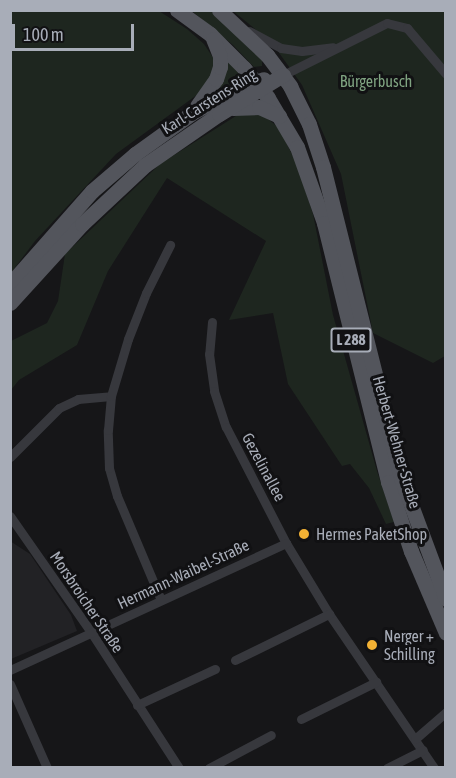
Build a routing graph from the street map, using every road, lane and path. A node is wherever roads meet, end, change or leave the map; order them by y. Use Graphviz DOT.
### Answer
graph roads {
  1 [pos="177,10"];
  2 [pos="219,10"];
  3 [pos="235,23"];
  4 [pos="210,34"];
  5 [pos="344,44"];
  6 [pos="446,74"];
  7 [pos="283,75"];
  8 [pos="258,85"];
  9 [pos="227,109"];
  10 [pos="192,113"];
  11 [pos="281,118"];
  12 [pos="170,245"];
  13 [pos="10,284"];
  14 [pos="10,303"];
  15 [pos="212,322"];
  16 [pos="111,396"];
  17 [pos="10,457"];
  18 [pos="10,516"];
  19 [pos="286,543"];
  20 [pos="446,599"];
  21 [pos="161,600"];
  22 [pos="329,614"];
  23 [pos="444,626"];
  24 [pos="91,632"];
  25 [pos="235,660"];
  26 [pos="215,669"];
  27 [pos="10,670"];
  28 [pos="376,682"];
  29 [pos="10,684"];
  30 [pos="137,705"];
  31 [pos="446,712"];
  32 [pos="301,719"];
  33 [pos="271,735"];
  34 [pos="415,739"];
  35 [pos="423,750"];
  36 [pos="47,768"];
  37 [pos="179,768"];
  38 [pos="209,768"];
  39 [pos="387,768"];
  40 [pos="434,768"];
  1 -- 4 [label="main road, L 288"];
  2 -- 3 [label="main road, L 288"];
  3 -- 5 [label="street"];
  3 -- 7 [label="main road, L 288"];
  4 -- 8 [label="main road, L 288"];
  4 -- 10 [label="main road"];
  5 -- 6 [label="street"];
  5 -- 7 [label="street"];
  7 -- 8 [label="main road, Karl-Carstens-Ring"];
  7 -- 20 [label="main road, Herbert-Wehner-Straße / L 288"];
  8 -- 9 [label="main road, Karl-Carstens-Ring"];
  8 -- 10 [label="main road, Karl-Carstens-Ring"];
  8 -- 11 [label="main road, Herbert-Wehner-Straße / L 288"];
  9 -- 11 [label="main road"];
  9 -- 14 [label="main road, Karl-Carstens-Ring"];
  10 -- 13 [label="main road, Karl-Carstens-Ring"];
  11 -- 23 [label="main road, Herbert-Wehner-Straße / L 288"];
  12 -- 16 [label="street"];
  15 -- 19 [label="street, Gezelinallee"];
  16 -- 17 [label="street"];
  16 -- 21 [label="street"];
  18 -- 24 [label="street, Morsbroicher Straße"];
  19 -- 21 [label="street, Hermann-Waibel-Straße"];
  19 -- 22 [label="street, Gezelinallee"];
  21 -- 24 [label="street, Hermann-Waibel-Straße"];
  22 -- 25 [label="street"];
  22 -- 28 [label="street, Gezelinallee"];
  24 -- 27 [label="street, Hermann-Waibel-Straße"];
  24 -- 30 [label="street, Morsbroicher Straße"];
  26 -- 30 [label="street"];
  28 -- 32 [label="street"];
  28 -- 34 [label="street, Gezelinallee"];
  29 -- 36 [label="street"];
  30 -- 37 [label="street, Morsbroicher Straße"];
  31 -- 34 [label="street"];
  33 -- 38 [label="street"];
  34 -- 35 [label="street, Gezelinallee"];
  35 -- 39 [label="street"];
  35 -- 40 [label="street, Gezelinallee"];
}
